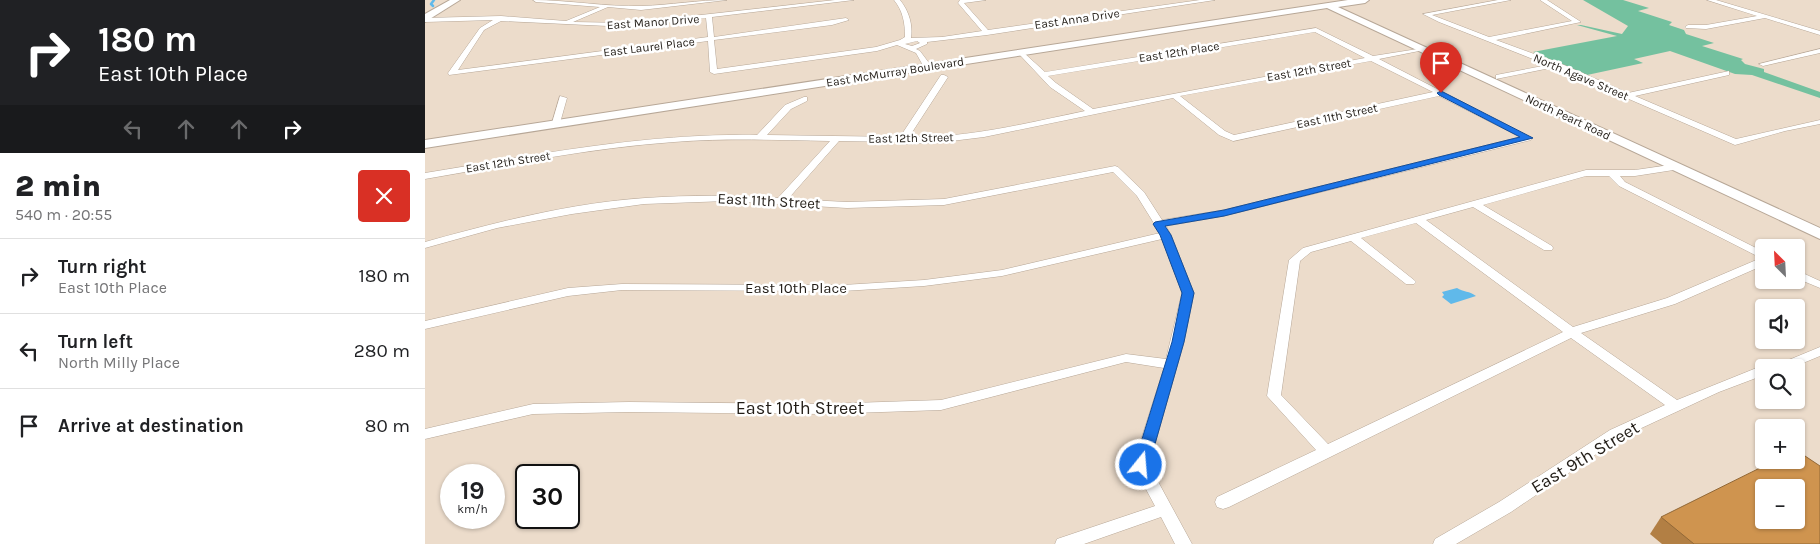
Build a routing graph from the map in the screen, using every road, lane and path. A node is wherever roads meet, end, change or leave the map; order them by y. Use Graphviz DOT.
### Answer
graph roads {
  1 [pos="456,0"];
  2 [pos="536,0"];
  3 [pos="724,0"];
  4 [pos="851,0"];
  5 [pos="899,0"];
  6 [pos="983,0"];
  7 [pos="1212,0"];
  8 [pos="1316,0"];
  9 [pos="1365,0"];
  10 [pos="1508,0"];
  11 [pos="1543,0"];
  12 [pos="1710,0"];
  13 [pos="831,1"];
  14 [pos="1332,3"];
  15 [pos="608,5"];
  16 [pos="709,17"];
  17 [pos="1764,17"];
  18 [pos="501,18"];
  19 [pos="425,19"];
  20 [pos="846,20"];
  21 [pos="565,23"];
  22 [pos="1688,27"];
  23 [pos="987,32"];
  24 [pos="1820,33"];
  25 [pos="908,34"];
  26 [pos="711,39"];
  27 [pos="1489,39"];
  28 [pos="921,42"];
  29 [pos="903,45"];
  30 [pos="1422,49"];
  31 [pos="1820,51"];
  32 [pos="918,52"];
  33 [pos="1021,53"];
  34 [pos="1372,58"];
  35 [pos="1763,64"];
  36 [pos="1557,65"];
  37 [pos="928,67"];
  38 [pos="1726,73"];
  39 [pos="1042,75"];
  40 [pos="944,77"];
  41 [pos="1499,77"];
  42 [pos="1441,93"];
  43 [pos="1174,95"];
  44 [pos="1627,96"];
  45 [pos="563,98"];
  46 [pos="804,99"];
  47 [pos="1092,112"];
  48 [pos="1820,122"];
  49 [pos="556,123"];
  50 [pos="760,137"];
  51 [pos="835,138"];
  52 [pos="902,141"];
  53 [pos="425,144"];
  54 [pos="1677,167"];
  55 [pos="1611,172"];
  56 [pos="425,176"];
  57 [pos="781,201"];
  58 [pos="1473,203"];
  59 [pos="1417,219"];
  60 [pos="1820,223"];
  61 [pos="1159,224"];
  62 [pos="1820,234"];
  63 [pos="1166,235"];
  64 [pos="1351,237"];
  65 [pos="425,245"];
  66 [pos="1548,248"];
  67 [pos="1755,251"];
  68 [pos="1755,265"];
  69 [pos="1805,278"];
  70 [pos="1410,282"];
  71 [pos="1820,285"];
  72 [pos="425,325"];
  73 [pos="1571,332"];
  74 [pos="1820,351"];
  75 [pos="1802,359"];
  76 [pos="1171,364"];
  77 [pos="1755,373"];
  78 [pos="1675,406"];
  79 [pos="425,434"];
  80 [pos="1326,452"];
  81 [pos="1223,502"];
  82 [pos="1165,509"];
  83 [pos="1063,544"];
  84 [pos="1184,544"];
  85 [pos="1441,544"];
  1 -- 19 [label="street"];
  2 -- 15 [label="street"];
  3 -- 15 [label="street"];
  4 -- 13 [label="street, East Manor Drive"];
  5 -- 25 [label="street"];
  6 -- 23 [label="street"];
  7 -- 23 [label="street, East Anna Drive"];
  8 -- 14 [label="street, North Peart Road"];
  9 -- 14 [label="street, East McMurray Boulevard"];
  10 -- 27 [label="street, North Agave Street"];
  11 -- 27 [label="street"];
  12 -- 17 [label="street"];
  13 -- 16 [label="street, East Manor Drive"];
  14 -- 30 [label="street, North Peart Road"];
  14 -- 33 [label="street, East McMurray Boulevard"];
  14 -- 41 [label="street, North Peart Road"];
  15 -- 21 [label="street"];
  16 -- 21 [label="street, East Manor Drive"];
  16 -- 26 [label="street"];
  17 -- 22 [label="street"];
  17 -- 24 [label="street"];
  18 -- 19 [label="street, East Manor Drive"];
  18 -- 21 [label="street, East Manor Drive"];
  18 -- 26 [label="street, East Laurel Place"];
  20 -- 26 [label="street, East Laurel Place"];
  23 -- 28 [label="street, East Anna Drive"];
  25 -- 28 [label="street"];
  25 -- 29 [label="street"];
  26 -- 29 [label="street"];
  27 -- 36 [label="street, North Agave Street"];
  28 -- 29 [label="street, East Anna Drive"];
  28 -- 32 [label="street"];
  29 -- 32 [label="street"];
  30 -- 34 [label="street, East 12th Street"];
  30 -- 54 [label="street, North Peart Road"];
  31 -- 35 [label="street"];
  32 -- 37 [label="street"];
  33 -- 37 [label="street, East McMurray Boulevard"];
  33 -- 39 [label="street"];
  34 -- 39 [label="street, East 12th Place"];
  34 -- 42 [label="street"];
  34 -- 43 [label="street, East 12th Street"];
  36 -- 41 [label="street"];
  36 -- 44 [label="street, North Agave Street"];
  37 -- 49 [label="street, East McMurray Boulevard"];
  38 -- 44 [label="street"];
  39 -- 47 [label="street"];
  40 -- 52 [label="street"];
  41 -- 60 [label="street, North Peart Road"];
  42 -- 43 [label="street, East 11th Street"];
  42 -- 61 [label="street"];
  43 -- 47 [label="street, East 12th Street"];
  44 -- 48 [label="street, North Agave Street"];
  45 -- 49 [label="street"];
  46 -- 50 [label="street"];
  47 -- 52 [label="street, East 12th Street"];
  49 -- 53 [label="street, East McMurray Boulevard"];
  50 -- 51 [label="street, East 12th Street"];
  50 -- 56 [label="street, East 12th Street"];
  51 -- 52 [label="street, East 12th Street"];
  51 -- 57 [label="street"];
  54 -- 55 [label="street"];
  54 -- 62 [label="street, North Peart Road"];
  55 -- 58 [label="street"];
  55 -- 67 [label="street"];
  57 -- 61 [label="street, East 11th Street"];
  57 -- 65 [label="street, East 11th Street"];
  58 -- 59 [label="street"];
  58 -- 66 [label="street"];
  59 -- 64 [label="street"];
  59 -- 73 [label="street"];
  61 -- 63 [label="street"];
  63 -- 72 [label="street, East 10th Place"];
  63 -- 76 [label="street"];
  64 -- 70 [label="street"];
  64 -- 80 [label="street"];
  68 -- 73 [label="street"];
  69 -- 71 [label="street"];
  73 -- 78 [label="street"];
  73 -- 80 [label="street"];
  74 -- 75 [label="street"];
  76 -- 79 [label="street, East 10th Street"];
  76 -- 82 [label="street"];
  77 -- 78 [label="street, East 9th Street"];
  78 -- 85 [label="street, East 9th Street"];
  80 -- 81 [label="street"];
  82 -- 83 [label="street"];
  82 -- 84 [label="street"];
}
